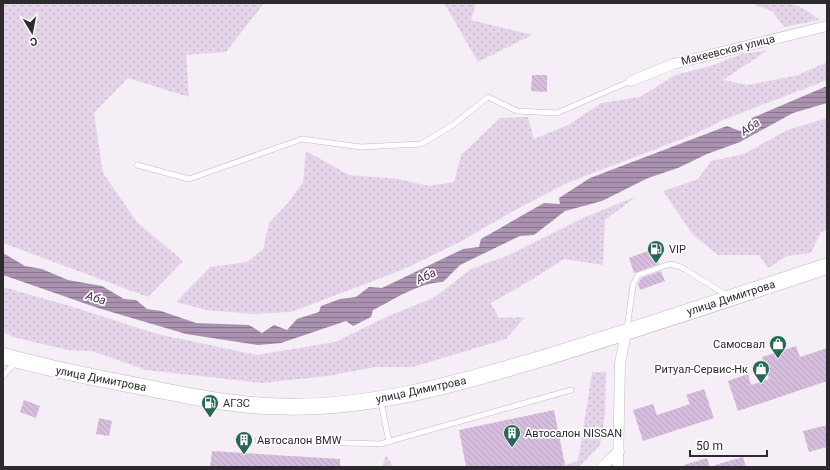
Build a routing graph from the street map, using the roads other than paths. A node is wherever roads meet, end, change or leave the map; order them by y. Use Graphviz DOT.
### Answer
graph roads {
  1 [pos="827,26"];
  2 [pos="631,81"];
  3 [pos="138,165"];
  4 [pos="827,266"];
  5 [pos="731,297"];
  6 [pos="626,333"];
  7 [pos="10,358"];
  8 [pos="3,376"];
  9 [pos="571,390"];
  10 [pos="380,399"];
  11 [pos="258,440"];
  12 [pos="389,442"];
  13 [pos="619,450"];
  14 [pos="602,467"];
  15 [pos="618,467"];
  1 -- 2 [label="street, Макеевская улица"];
  2 -- 3 [label="lane"];
  4 -- 5 [label="main road, улица Димитрова"];
  5 -- 6 [label="main road, улица Димитрова"];
  5 -- 6 [label="lane"];
  6 -- 10 [label="main road, улица Димитрова"];
  6 -- 13 [label="street"];
  7 -- 8 [label="lane"];
  7 -- 10 [label="main road, улица Димитрова"];
  9 -- 12 [label="lane"];
  10 -- 12 [label="lane"];
  11 -- 12 [label="lane"];
  13 -- 14 [label="street"];
  13 -- 15 [label="street"];
}
